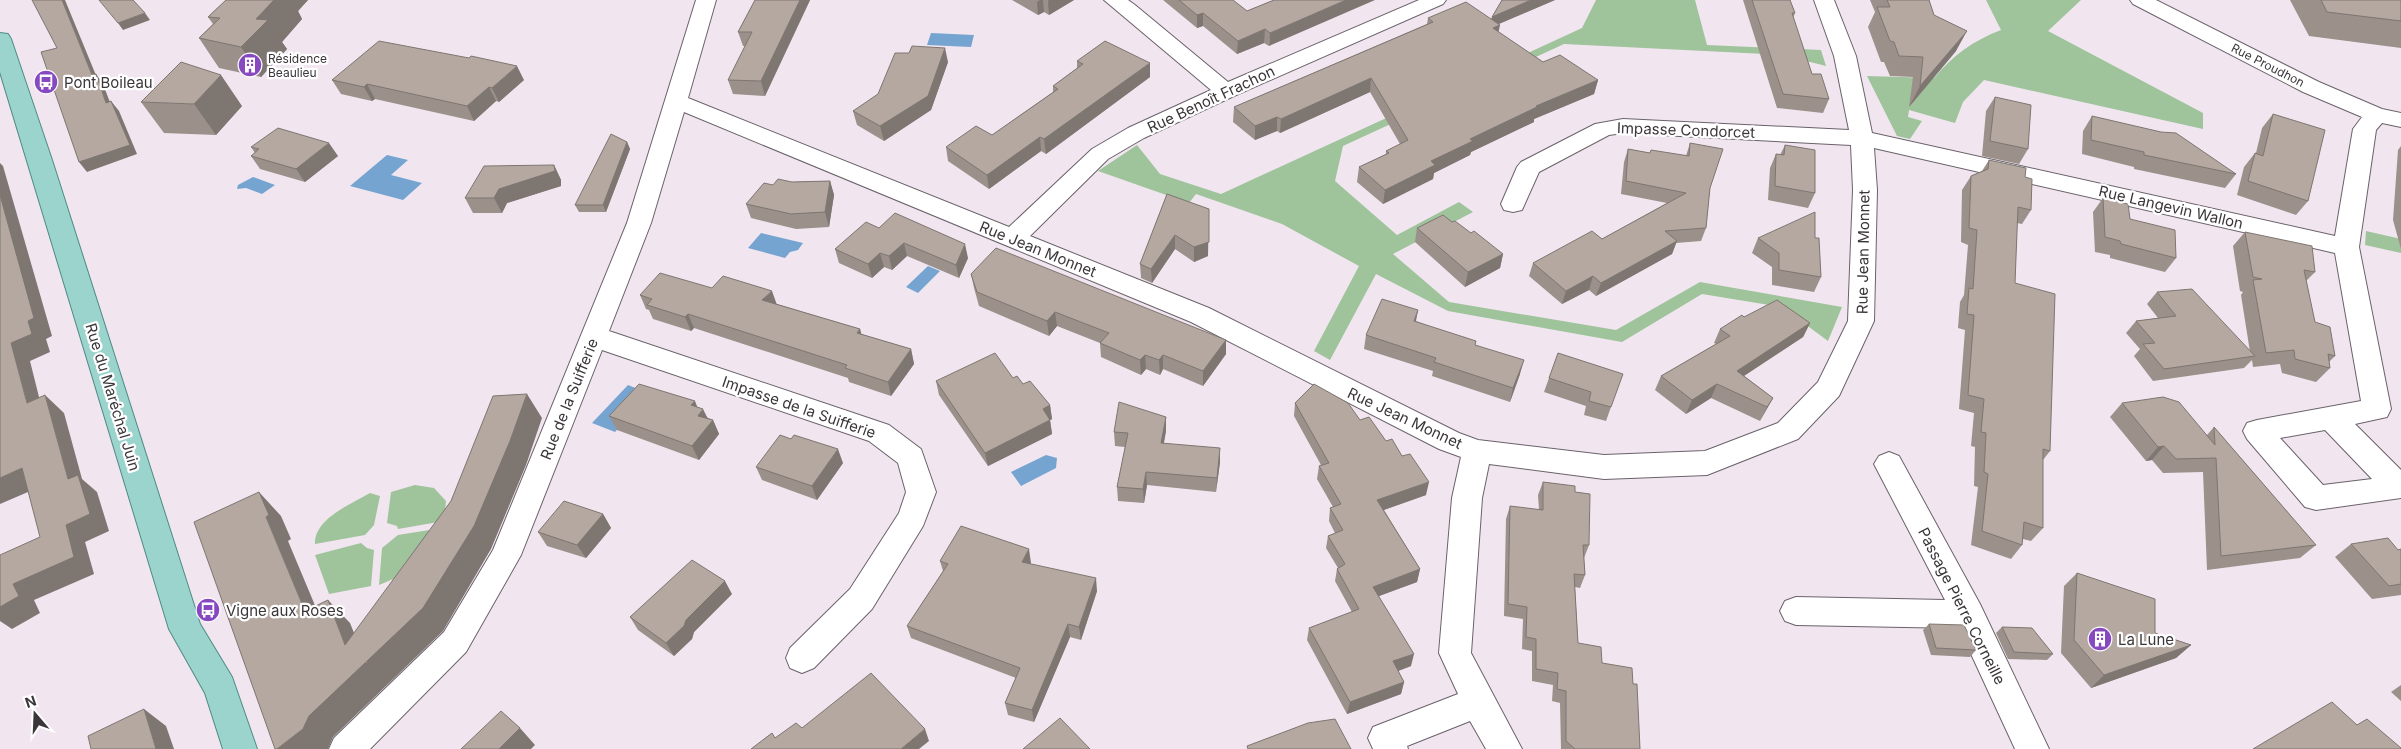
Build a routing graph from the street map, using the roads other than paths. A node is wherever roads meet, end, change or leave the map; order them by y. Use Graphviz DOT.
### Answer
graph roads {
  1 [pos="706,0"];
  2 [pos="1114,0"];
  3 [pos="1436,0"];
  4 [pos="1824,0"];
  5 [pos="2140,0"];
  6 [pos="0,39"];
  7 [pos="1226,91"];
  8 [pos="673,105"];
  9 [pos="2376,115"];
  10 [pos="2401,120"];
  11 [pos="1862,138"];
  12 [pos="1513,204"];
  13 [pos="1013,238"];
  14 [pos="2346,246"];
  15 [pos="594,337"];
  16 [pos="2332,419"];
  17 [pos="1476,450"];
  18 [pos="1889,464"];
  19 [pos="1796,611"];
  20 [pos="1969,614"];
  21 [pos="802,658"];
  22 [pos="1478,702"];
  23 [pos="240,749"];
  24 [pos="346,749"];
  25 [pos="1391,749"];
  26 [pos="1505,749"];
  27 [pos="2032,749"];
  1 -- 8 [label="street, Rue de la Suifferie"];
  2 -- 7 [label="street"];
  3 -- 7 [label="street, Rue Benoît Frachon"];
  4 -- 11 [label="street, Rue Jean Monnet"];
  5 -- 9 [label="street, Rue Proudhon"];
  6 -- 23 [label="main road, Rue du Maréchal Juin"];
  7 -- 13 [label="street, Rue Benoît Frachon"];
  8 -- 13 [label="street, Rue Jean Monnet"];
  8 -- 15 [label="street, Rue de la Suifferie"];
  9 -- 10 [label="street, Rue Proudhon"];
  9 -- 14 [label="street"];
  11 -- 12 [label="street, Impasse Condorcet"];
  11 -- 14 [label="street, Rue Langevin Wallon"];
  11 -- 17 [label="street, Rue Jean Monnet"];
  13 -- 17 [label="street, Rue Jean Monnet"];
  14 -- 16 [label="street"];
  15 -- 21 [label="street, Impasse de la Suifferie"];
  15 -- 24 [label="street, Rue de la Suifferie"];
  17 -- 22 [label="street"];
  18 -- 20 [label="street, Passage Pierre Corneille"];
  19 -- 20 [label="street"];
  20 -- 27 [label="street, Passage Pierre Corneille"];
  22 -- 25 [label="street"];
  22 -- 26 [label="street"];
}
